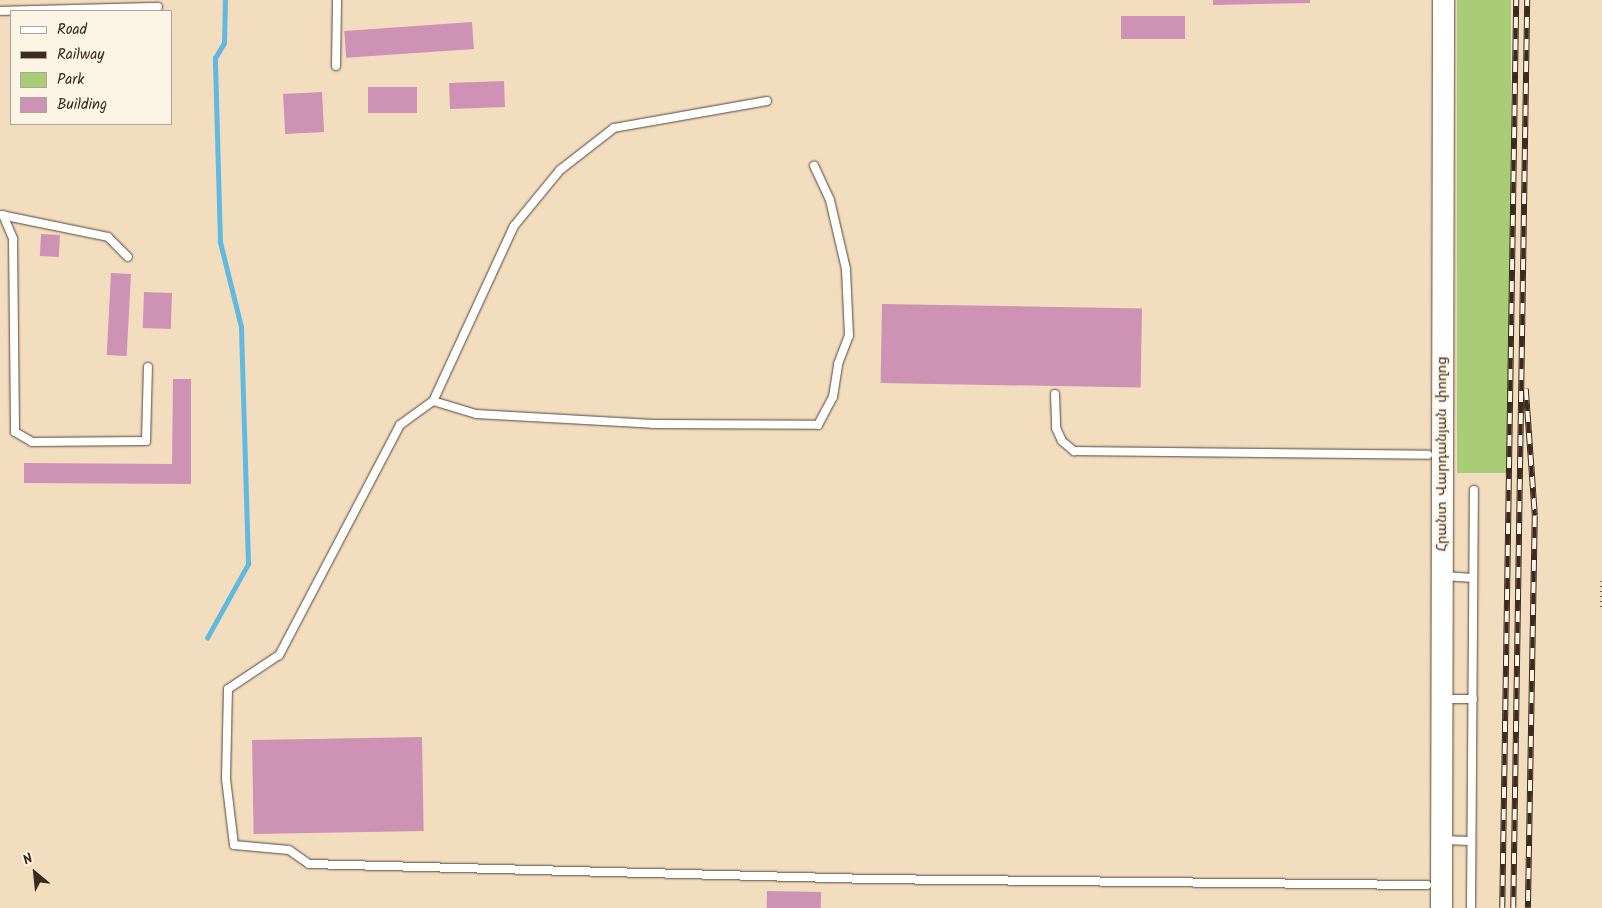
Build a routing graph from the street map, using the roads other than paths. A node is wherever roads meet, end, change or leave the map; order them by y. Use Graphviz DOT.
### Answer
graph roads {
  1 [pos="336,0"];
  2 [pos="1429,0"];
  3 [pos="1443,0"];
  4 [pos="158,7"];
  5 [pos="40,10"];
  6 [pos="336,66"];
  7 [pos="767,101"];
  8 [pos="814,166"];
  9 [pos="2,215"];
  10 [pos="128,257"];
  11 [pos="148,367"];
  12 [pos="1055,394"];
  13 [pos="433,401"];
  14 [pos="1428,456"];
  15 [pos="1474,490"];
  16 [pos="1442,576"];
  17 [pos="1473,578"];
  18 [pos="1442,699"];
  19 [pos="1473,699"];
  20 [pos="1442,840"];
  21 [pos="1470,841"];
  22 [pos="1427,885"];
  23 [pos="1427,908"];
  24 [pos="1441,908"];
  25 [pos="1471,908"];
  1 -- 6 [label="lane"];
  2 -- 14 [label="main road, Հրանտ Վարդանյան փողոց"];
  3 -- 16 [label="main road, Հրանտ Վարդանյան փողոց"];
  4 -- 5 [label="lane"];
  7 -- 13 [label="lane"];
  8 -- 13 [label="lane"];
  9 -- 10 [label="lane"];
  9 -- 11 [label="lane"];
  12 -- 14 [label="lane"];
  13 -- 22 [label="lane"];
  14 -- 22 [label="main road, Հրանտ Վարդանյան փողոց"];
  15 -- 17 [label="lane"];
  16 -- 17 [label="lane"];
  16 -- 18 [label="main road, Հրանտ Վարդանյան փողոց"];
  17 -- 19 [label="lane"];
  18 -- 19 [label="lane"];
  18 -- 20 [label="main road, Հրանտ Վարդանյան փողոց"];
  19 -- 21 [label="lane"];
  20 -- 21 [label="lane"];
  20 -- 24 [label="main road, Հրանտ Վարդանյան փողոց"];
  21 -- 25 [label="lane"];
  22 -- 23 [label="main road, Հրանտ Վարդանյան փողոց"];
}
